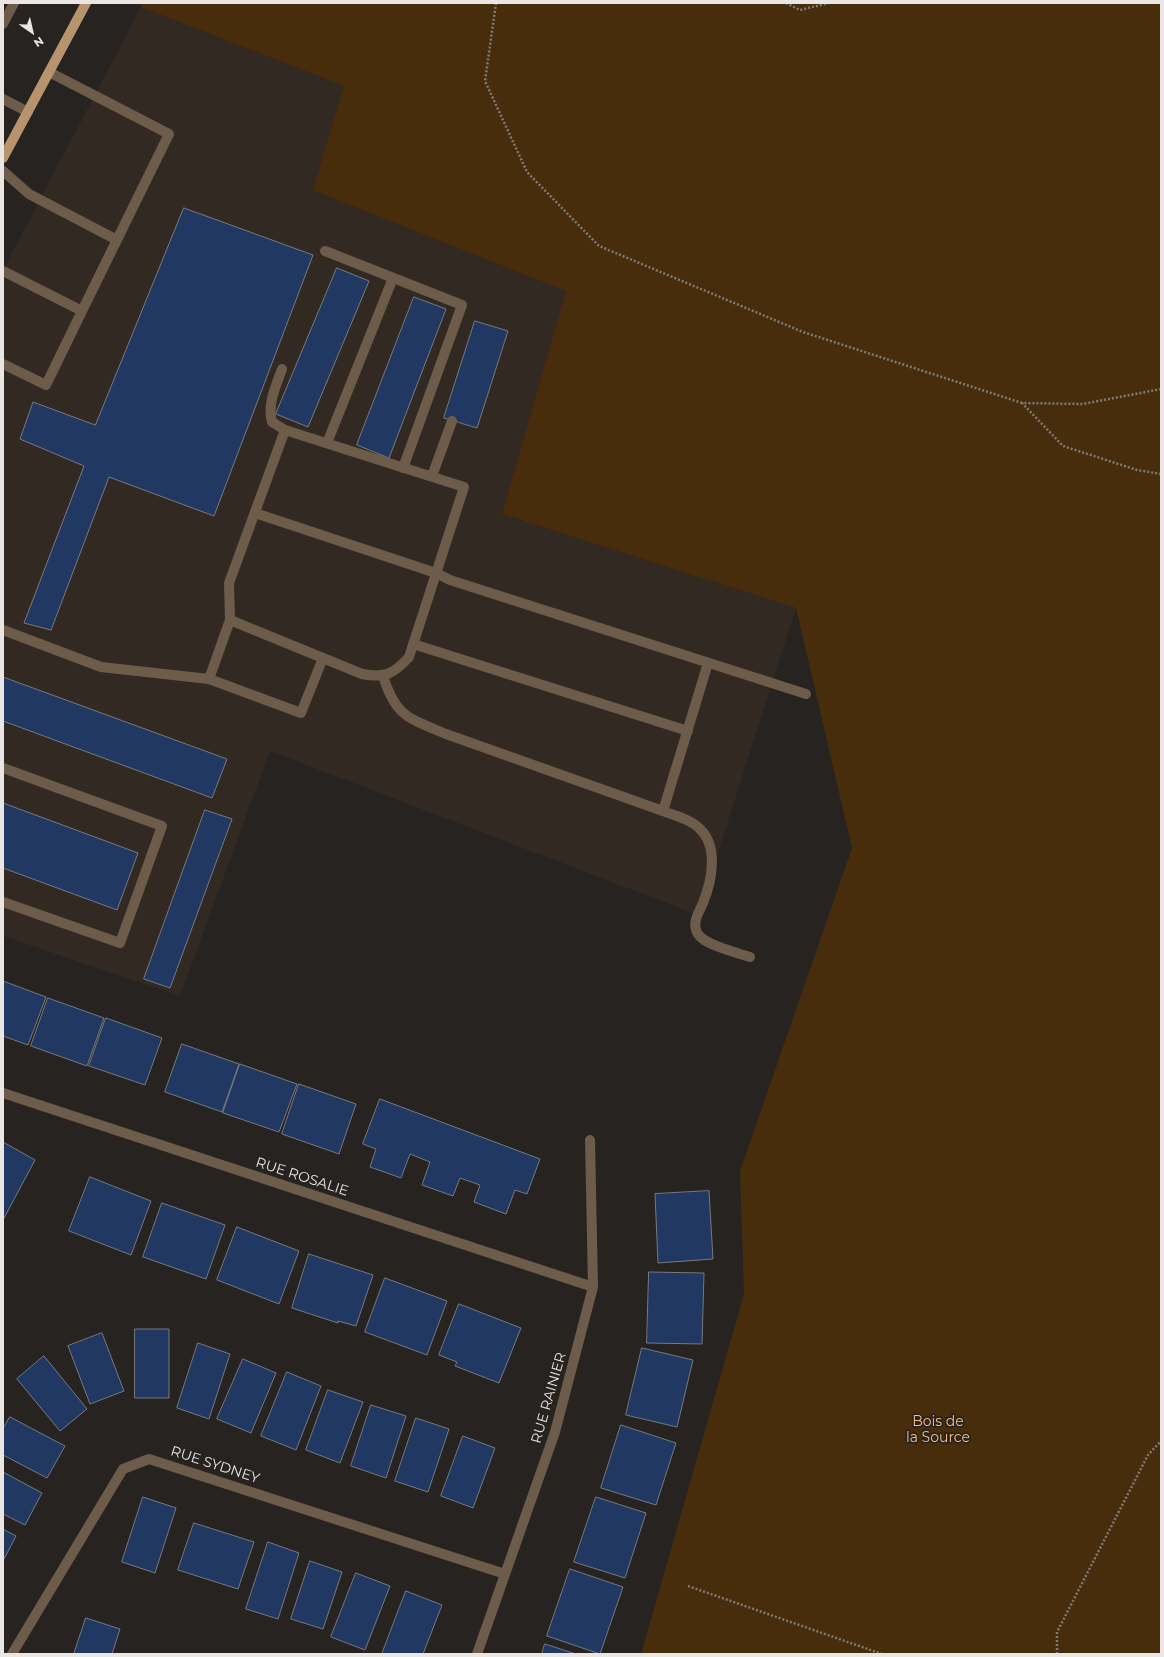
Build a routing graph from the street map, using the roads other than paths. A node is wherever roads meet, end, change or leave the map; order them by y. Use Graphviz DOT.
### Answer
graph roads {
  1 [pos="14,3"];
  2 [pos="86,3"];
  3 [pos="3,24"];
  4 [pos="49,72"];
  5 [pos="3,99"];
  6 [pos="28,112"];
  7 [pos="3,158"];
  8 [pos="3,171"];
  9 [pos="117,240"];
  10 [pos="325,251"];
  11 [pos="3,271"];
  12 [pos="393,278"];
  13 [pos="82,312"];
  14 [pos="3,364"];
  15 [pos="282,369"];
  16 [pos="452,421"];
  17 [pos="285,430"];
  18 [pos="327,443"];
  19 [pos="403,468"];
  20 [pos="432,476"];
  21 [pos="254,513"];
  22 [pos="436,573"];
  23 [pos="230,620"];
  24 [pos="3,630"];
  25 [pos="413,644"];
  26 [pos="323,658"];
  27 [pos="708,663"];
  28 [pos="383,676"];
  29 [pos="209,679"];
  30 [pos="806,694"];
  31 [pos="688,731"];
  32 [pos="3,768"];
  33 [pos="664,811"];
  34 [pos="3,902"];
  35 [pos="750,957"];
  36 [pos="3,1093"];
  37 [pos="590,1140"];
  38 [pos="593,1288"];
  39 [pos="504,1574"];
  40 [pos="12,1654"];
  41 [pos="477,1654"];
  1 -- 3 [label="street"];
  2 -- 4 [label="main road"];
  4 -- 6 [label="main road"];
  4 -- 9 [label="street"];
  5 -- 6 [label="street"];
  6 -- 7 [label="main road"];
  8 -- 9 [label="street"];
  9 -- 13 [label="street"];
  10 -- 12 [label="street"];
  11 -- 13 [label="street"];
  12 -- 18 [label="street"];
  12 -- 19 [label="street"];
  13 -- 14 [label="street"];
  15 -- 17 [label="street"];
  16 -- 20 [label="street"];
  17 -- 18 [label="street"];
  17 -- 21 [label="street"];
  18 -- 19 [label="street"];
  19 -- 20 [label="street"];
  20 -- 22 [label="street"];
  21 -- 22 [label="street"];
  21 -- 23 [label="street"];
  22 -- 25 [label="street"];
  22 -- 27 [label="street"];
  23 -- 26 [label="street"];
  23 -- 29 [label="street"];
  24 -- 29 [label="street"];
  25 -- 28 [label="street"];
  25 -- 31 [label="street"];
  26 -- 28 [label="street"];
  26 -- 29 [label="street"];
  27 -- 30 [label="street"];
  27 -- 31 [label="street"];
  28 -- 33 [label="street"];
  31 -- 33 [label="street"];
  32 -- 34 [label="street"];
  33 -- 35 [label="street"];
  36 -- 38 [label="street, RUE ROSALIE"];
  37 -- 38 [label="street, RUE RAINIER"];
  38 -- 39 [label="street, RUE RAINIER"];
  39 -- 40 [label="street, RUE SYDNEY"];
  39 -- 41 [label="street, RUE RAINIER"];
}
